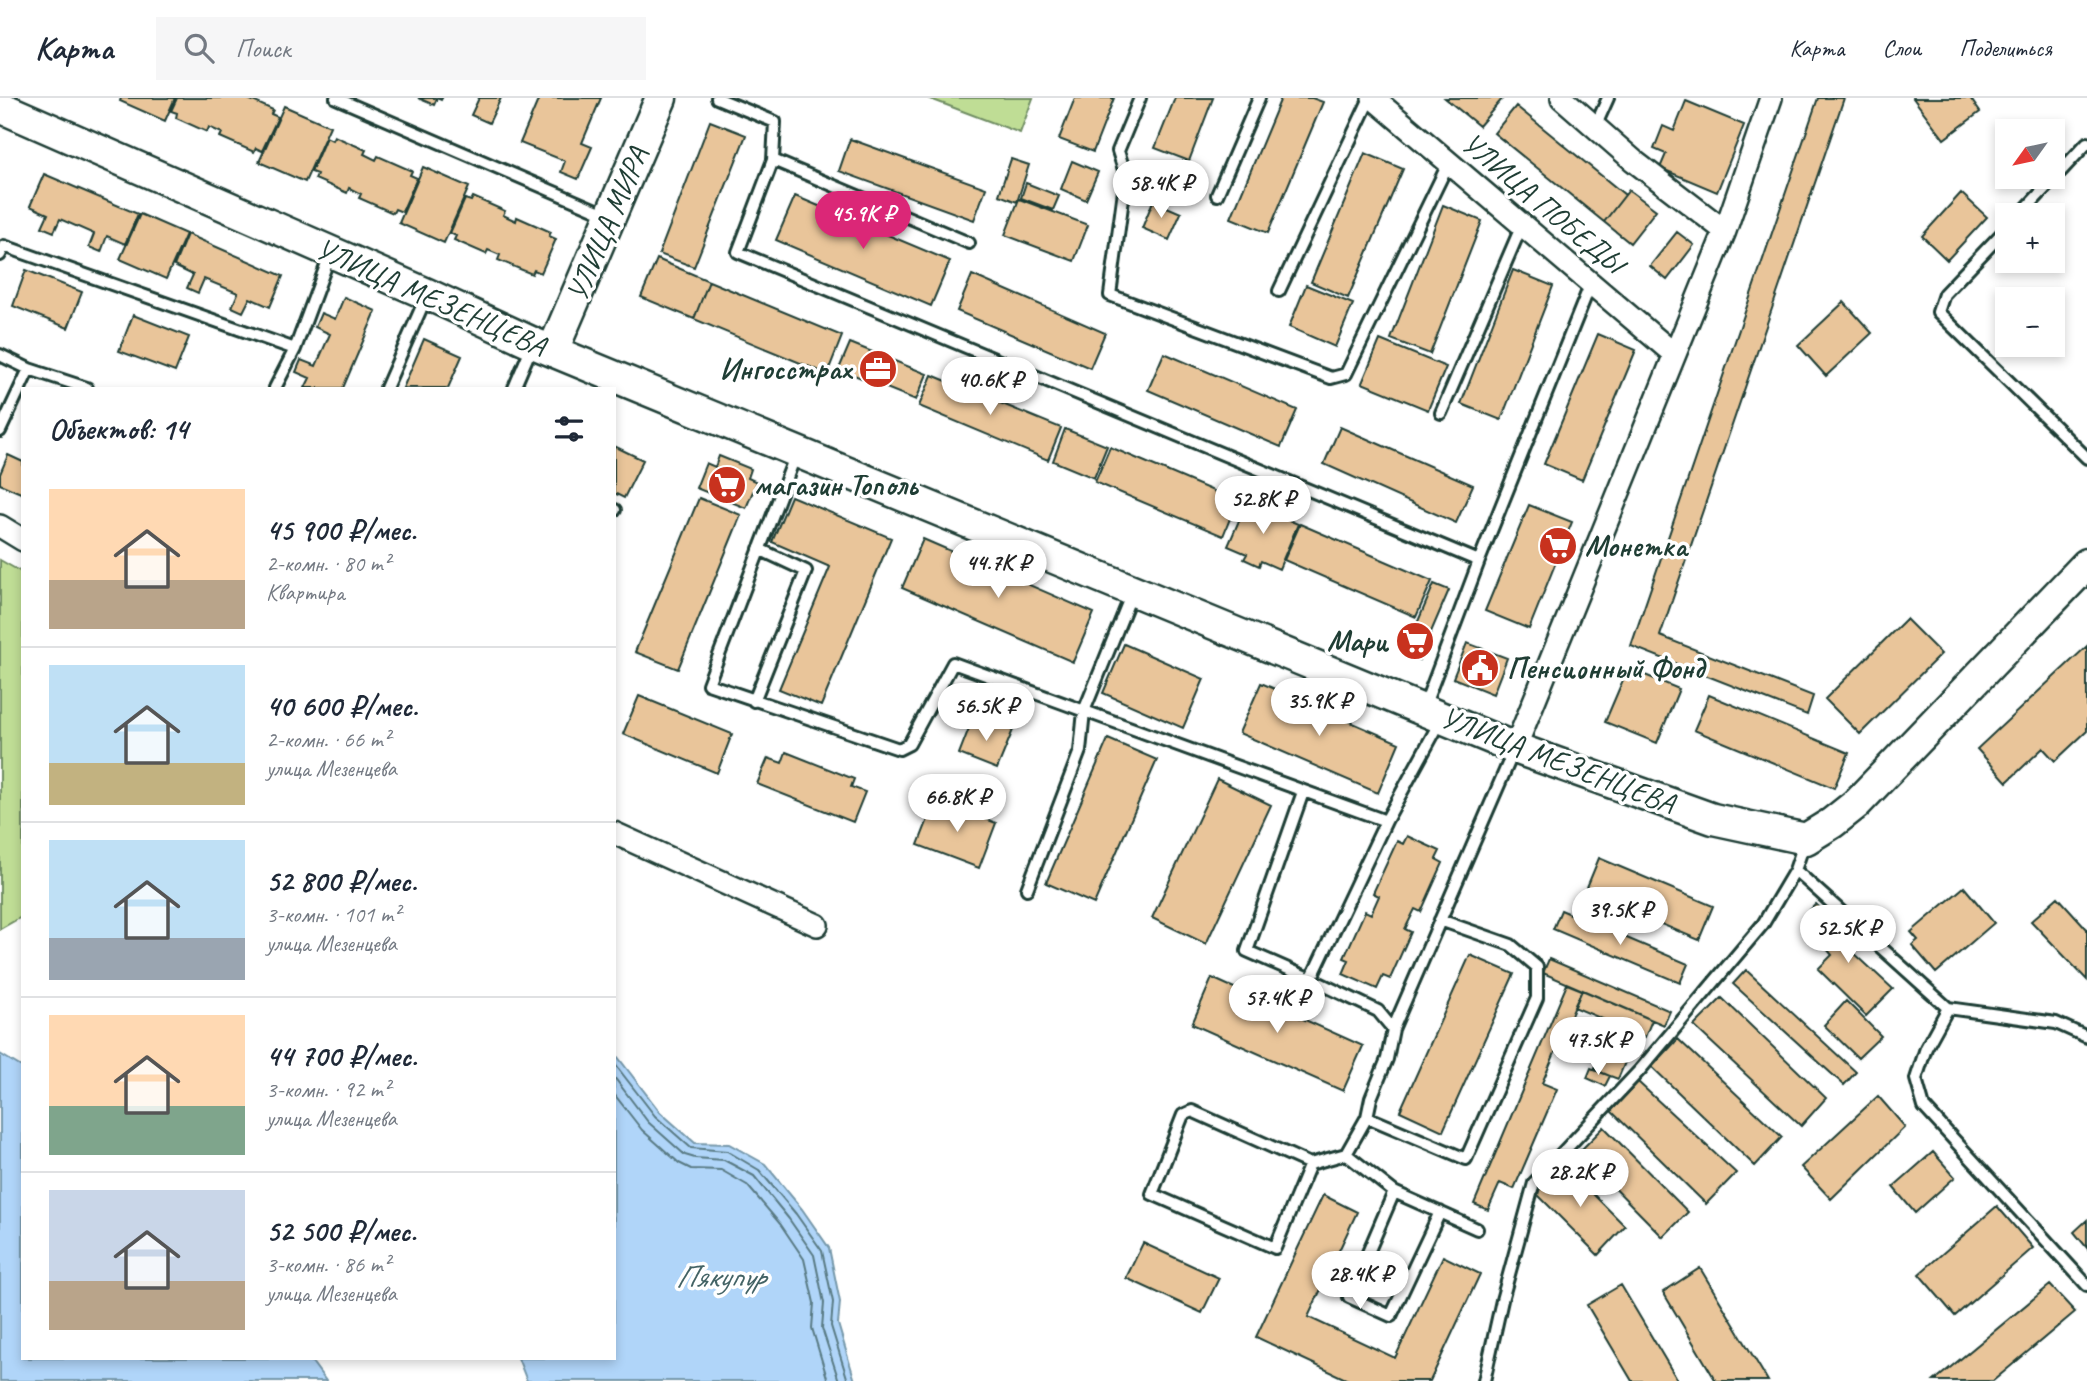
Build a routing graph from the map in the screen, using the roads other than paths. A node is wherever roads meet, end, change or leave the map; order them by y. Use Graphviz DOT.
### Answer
graph roads {
  1 [pos="336,98"];
  2 [pos="661,98"];
  3 [pos="717,98"];
  4 [pos="1140,98"];
  5 [pos="1259,98"];
  6 [pos="1371,98"];
  7 [pos="1562,98"];
  8 [pos="1608,98"];
  9 [pos="1771,98"];
  10 [pos="0,107"];
  11 [pos="1595,127"];
  12 [pos="2087,143"];
  13 [pos="773,160"];
  14 [pos="1449,163"];
  15 [pos="1217,195"];
  16 [pos="2031,203"];
  17 [pos="611,216"];
  18 [pos="1522,225"];
  19 [pos="1725,231"];
  20 [pos="1995,241"];
  21 [pos="969,243"];
  22 [pos="331,253"];
  23 [pos="0,255"];
  24 [pos="1591,283"];
  25 [pos="1279,291"];
  26 [pos="427,294"];
  27 [pos="543,347"];
  28 [pos="295,349"];
  29 [pos="1674,354"];
  30 [pos="0,355"];
  31 [pos="29,369"];
  32 [pos="84,387"];
  33 [pos="276,387"];
  34 [pos="386,387"];
  35 [pos="515,387"];
  36 [pos="1441,413"];
  37 [pos="0,431"];
  38 [pos="797,451"];
  39 [pos="2087,458"];
  40 [pos="0,526"];
  41 [pos="21,539"];
  42 [pos="759,550"];
  43 [pos="1479,561"];
  44 [pos="2087,564"];
  45 [pos="1133,589"];
  46 [pos="754,701"];
  47 [pos="1084,711"];
  48 [pos="1433,713"];
  49 [pos="1515,748"];
  50 [pos="1303,792"];
  51 [pos="1386,821"];
  52 [pos="616,834"];
  53 [pos="1806,839"];
  54 [pos="1795,870"];
  55 [pos="1027,889"];
  56 [pos="1440,920"];
  57 [pos="817,925"];
  58 [pos="1311,979"];
  59 [pos="1948,1008"];
  60 [pos="1393,1029"];
  61 [pos="2087,1037"];
  62 [pos="1367,1117"];
  63 [pos="1346,1154"];
  64 [pos="1310,1164"];
  65 [pos="1394,1192"];
  66 [pos="1440,1212"];
  67 [pos="1477,1229"];
  68 [pos="2087,1285"];
  69 [pos="1484,1381"];
  1 -- 17 [label="lane"];
  2 -- 17 [label="main road, УЛИЦА МИРА"];
  3 -- 13 [label="lane"];
  4 -- 14 [label="lane"];
  5 -- 15 [label="lane"];
  6 -- 14 [label="street, УЛИЦА ПОБЕДЫ"];
  6 -- 25 [label="lane"];
  7 -- 11 [label="street"];
  8 -- 11 [label="lane"];
  9 -- 19 [label="street"];
  10 -- 22 [label="main road, УЛИЦА МЕЗЕНЦЕВА"];
  11 -- 19 [label="street"];
  12 -- 16 [label="lane"];
  13 -- 21 [label="lane"];
  13 -- 43 [label="lane"];
  14 -- 18 [label="street, УЛИЦА ПОБЕДЫ"];
  17 -- 27 [label="main road, УЛИЦА МИРА"];
  18 -- 24 [label="street, УЛИЦА ПОБЕДЫ"];
  18 -- 36 [label="lane"];
  19 -- 29 [label="street"];
  20 -- 39 [label="lane"];
  22 -- 26 [label="main road, УЛИЦА МЕЗЕНЦЕВА"];
  22 -- 28 [label="lane"];
  23 -- 28 [label="lane"];
  24 -- 29 [label="street, УЛИЦА ПОБЕДЫ"];
  24 -- 43 [label="lane"];
  26 -- 27 [label="main road, УЛИЦА МЕЗЕНЦЕВА"];
  26 -- 34 [label="lane"];
  27 -- 35 [label="lane"];
  27 -- 38 [label="main road, УЛИЦА МЕЗЕНЦЕВА"];
  28 -- 33 [label="lane"];
  29 -- 49 [label="street"];
  30 -- 31 [label="lane"];
  31 -- 32 [label="lane"];
  31 -- 37 [label="lane"];
  38 -- 42 [label="lane"];
  38 -- 45 [label="main road, УЛИЦА МЕЗЕНЦЕВА"];
  40 -- 41 [label="street"];
  42 -- 46 [label="lane"];
  42 -- 46 [label="lane"];
  43 -- 48 [label="lane"];
  44 -- 53 [label="main road"];
  45 -- 47 [label="lane"];
  45 -- 48 [label="main road, УЛИЦА МЕЗЕНЦЕВА"];
  46 -- 47 [label="lane"];
  47 -- 50 [label="lane"];
  47 -- 55 [label="lane"];
  48 -- 49 [label="main road, УЛИЦА МЕЗЕНЦЕВА"];
  48 -- 51 [label="lane"];
  49 -- 53 [label="main road, УЛИЦА МЕЗЕНЦЕВА"];
  49 -- 56 [label="lane"];
  50 -- 51 [label="lane"];
  50 -- 58 [label="lane"];
  51 -- 58 [label="lane"];
  52 -- 57 [label="street"];
  53 -- 54 [label="lane"];
  54 -- 59 [label="lane"];
  54 -- 69 [label="lane"];
  56 -- 60 [label="lane"];
  56 -- 62 [label="lane"];
  58 -- 60 [label="lane"];
  59 -- 61 [label="lane"];
  59 -- 68 [label="lane"];
  60 -- 62 [label="lane"];
  62 -- 63 [label="lane"];
  63 -- 64 [label="lane"];
  63 -- 65 [label="lane"];
  64 -- 64 [label="lane"];
  65 -- 66 [label="lane"];
  65 -- 66 [label="lane"];
  66 -- 67 [label="lane"];
}
